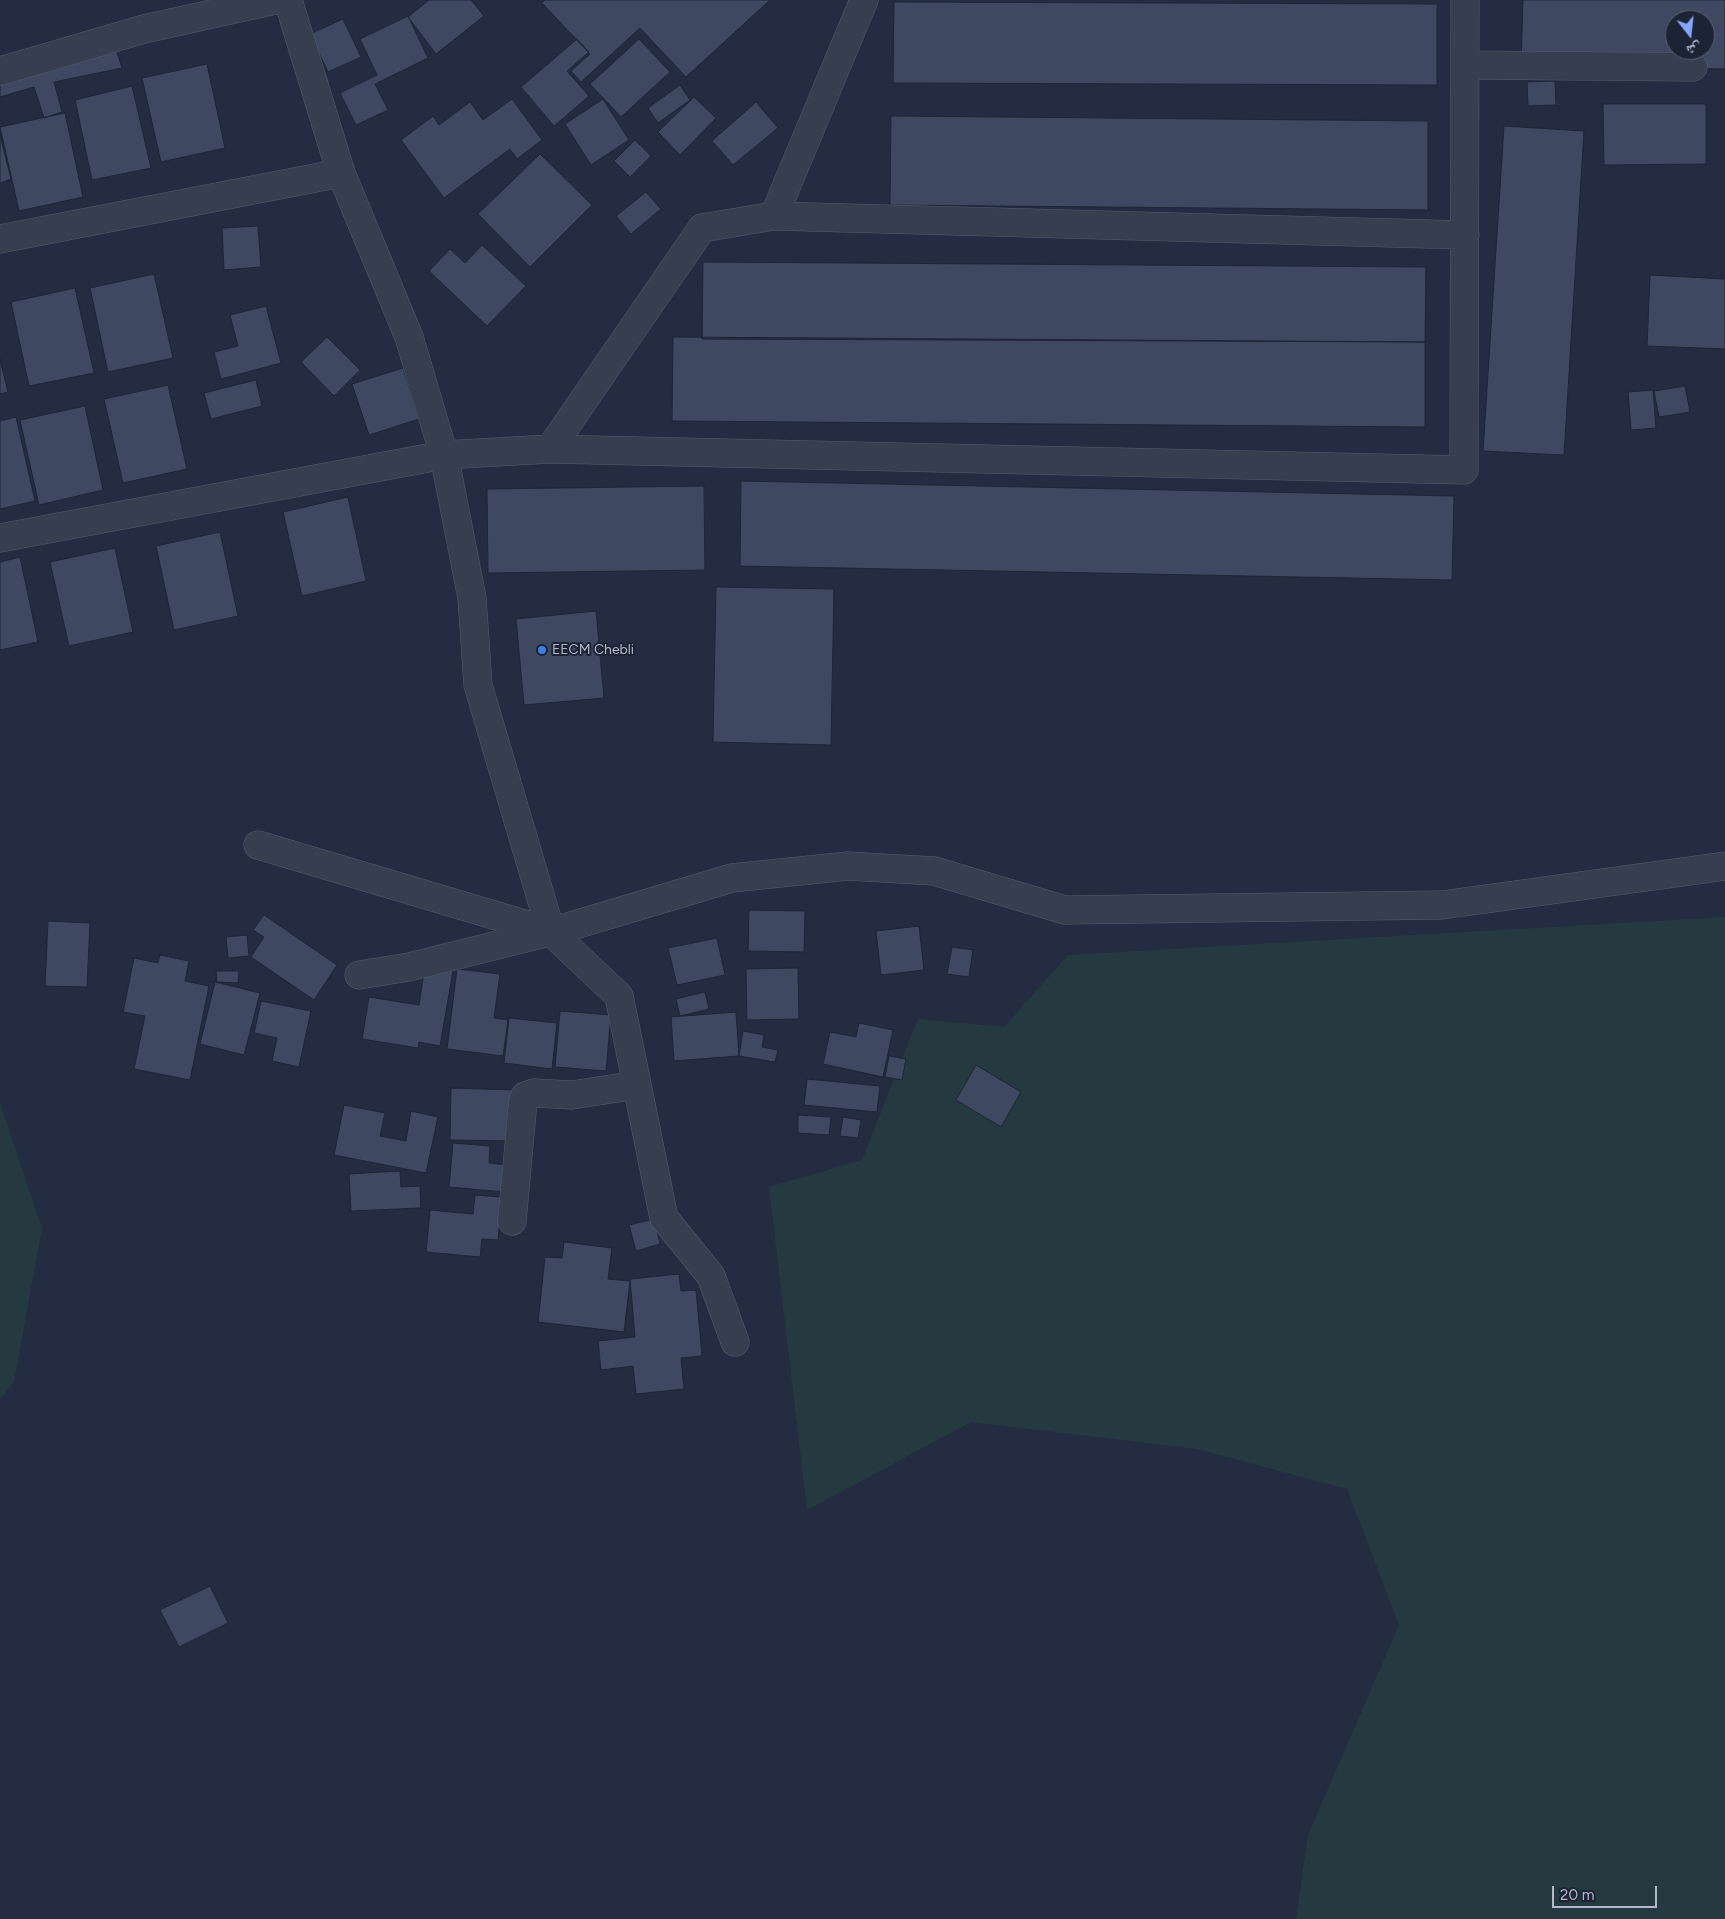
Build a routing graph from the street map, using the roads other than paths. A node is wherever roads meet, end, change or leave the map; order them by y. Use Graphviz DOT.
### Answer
graph roads {
  1 [pos="275,0"];
  2 [pos="288,0"];
  3 [pos="864,0"];
  4 [pos="1465,0"];
  5 [pos="1465,65"];
  6 [pos="1693,67"];
  7 [pos="0,71"];
  8 [pos="341,173"];
  9 [pos="774,216"];
  10 [pos="1465,235"];
  11 [pos="0,239"];
  12 [pos="550,449"];
  13 [pos="444,455"];
  14 [pos="0,538"];
  15 [pos="258,845"];
  16 [pos="1725,866"];
  17 [pos="551,932"];
  18 [pos="359,975"];
  19 [pos="637,1085"];
  20 [pos="512,1220"];
  21 [pos="735,1342"];
  1 -- 7 [label="street"];
  2 -- 8 [label="street"];
  3 -- 9 [label="street"];
  4 -- 5 [label="street"];
  5 -- 6 [label="street"];
  5 -- 10 [label="street"];
  8 -- 11 [label="street"];
  8 -- 13 [label="street"];
  9 -- 10 [label="street"];
  9 -- 12 [label="street"];
  10 -- 12 [label="street"];
  12 -- 13 [label="street"];
  13 -- 14 [label="street"];
  13 -- 17 [label="street"];
  15 -- 17 [label="street"];
  16 -- 17 [label="street"];
  17 -- 18 [label="street"];
  17 -- 19 [label="street"];
  19 -- 20 [label="street"];
  19 -- 21 [label="street"];
}
